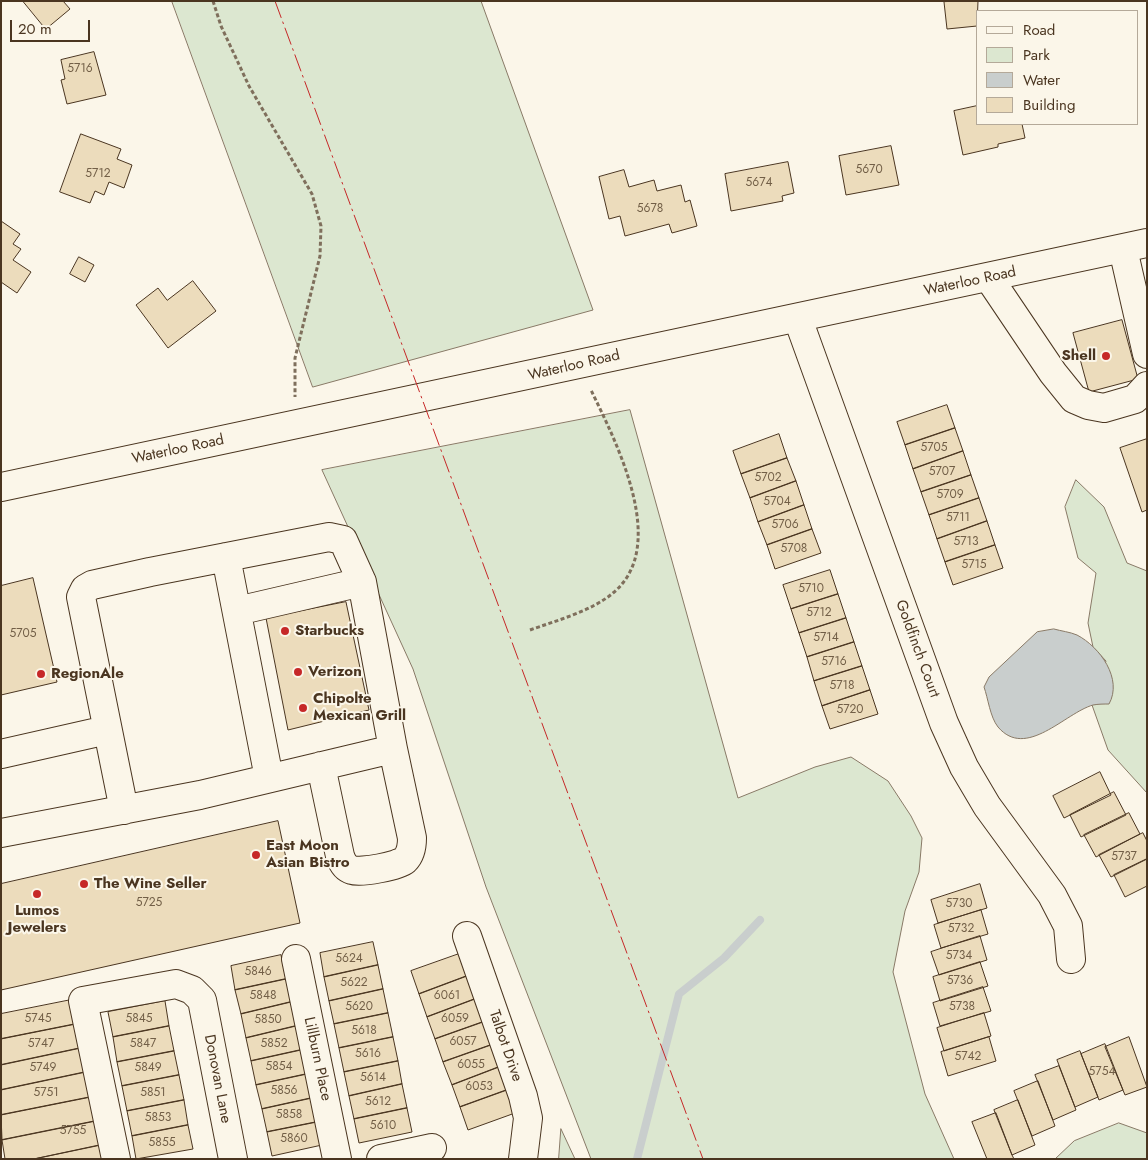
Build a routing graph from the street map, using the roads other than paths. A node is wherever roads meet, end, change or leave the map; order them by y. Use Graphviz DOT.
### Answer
graph roads {
  1 [pos="1135,246"];
  2 [pos="989,278"];
  3 [pos="798,319"];
  4 [pos="1147,354"];
  5 [pos="1147,386"];
  6 [pos="1,487"];
  7 [pos="226,557"];
  8 [pos="362,582"];
  9 [pos="237,611"];
  10 [pos="107,730"];
  11 [pos="393,749"];
  12 [pos="1,754"];
  13 [pos="321,766"];
  14 [pos="269,778"];
  15 [pos="124,810"];
  16 [pos="1,833"];
  17 [pos="467,936"];
  18 [pos="296,959"];
  19 [pos="1071,959"];
  20 [pos="432,1148"];
  21 [pos="116,1159"];
  22 [pos="233,1159"];
  23 [pos="337,1159"];
  24 [pos="381,1159"];
  25 [pos="523,1159"];
  1 -- 2 [label="street, Waterloo Road"];
  1 -- 4 [label="street"];
  2 -- 3 [label="street, Waterloo Road"];
  2 -- 5 [label="street"];
  3 -- 6 [label="street, Waterloo Road"];
  3 -- 19 [label="street, Goldfinch Court"];
  7 -- 8 [label="street"];
  7 -- 9 [label="street"];
  7 -- 10 [label="street"];
  8 -- 9 [label="street"];
  8 -- 11 [label="street"];
  9 -- 14 [label="street"];
  10 -- 12 [label="street"];
  10 -- 15 [label="street"];
  11 -- 13 [label="street"];
  11 -- 13 [label="street"];
  13 -- 14 [label="street"];
  14 -- 15 [label="street"];
  15 -- 16 [label="street"];
  17 -- 25 [label="street, Talbot Drive"];
  18 -- 23 [label="street, Lillburn Place"];
  20 -- 24 [label="street"];
  21 -- 22 [label="street, Donovan Lane"];
}
